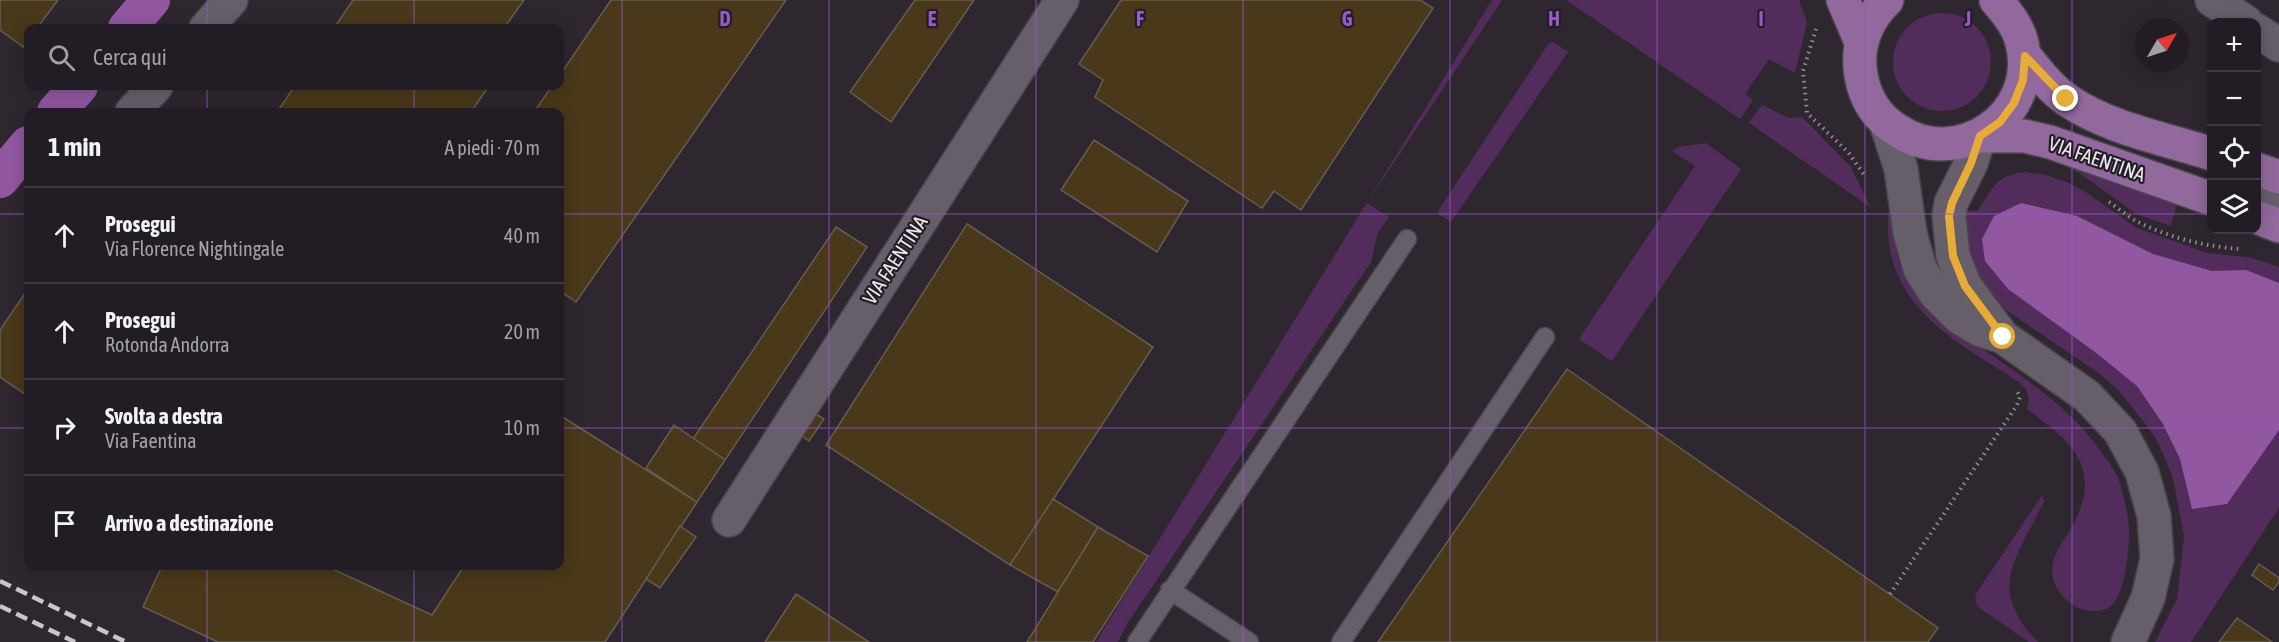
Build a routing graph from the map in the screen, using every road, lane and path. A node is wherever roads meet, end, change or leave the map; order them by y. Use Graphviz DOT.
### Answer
graph roads {
  1 [pos="231,0"];
  2 [pos="1062,0"];
  3 [pos="1843,0"];
  4 [pos="1887,0"];
  5 [pos="2212,0"];
  6 [pos="2007,6"];
  7 [pos="2240,18"];
  8 [pos="210,24"];
  9 [pos="2261,33"];
  10 [pos="1861,42"];
  11 [pos="2279,45"];
  12 [pos="2025,56"];
  13 [pos="152,90"];
  14 [pos="136,108"];
  15 [pos="1886,123"];
  16 [pos="1980,136"];
  17 [pos="2207,153"];
  18 [pos="2261,171"];
  19 [pos="2279,177"];
  20 [pos="2207,197"];
  21 [pos="2261,202"];
  22 [pos="2279,207"];
  23 [pos="2261,219"];
  24 [pos="2279,226"];
  25 [pos="1407,239"];
  26 [pos="1545,337"];
  27 [pos="2003,337"];
  28 [pos="2016,389"];
  29 [pos="729,520"];
  30 [pos="1170,590"];
  31 [pos="1890,594"];
  32 [pos="1137,642"];
  33 [pos="1249,642"];
  34 [pos="1341,642"];
  35 [pos="2127,642"];
  1 -- 8 [label="street"];
  2 -- 29 [label="street, VIA FAENTINA"];
  3 -- 10 [label="main road"];
  4 -- 10 [label="main road"];
  5 -- 7 [label="street"];
  6 -- 12 [label="main road"];
  9 -- 11 [label="street"];
  10 -- 15 [label="main road"];
  12 -- 16 [label="main road"];
  12 -- 17 [label="main road, VIA FAENTINA"];
  13 -- 14 [label="street"];
  15 -- 16 [label="main road"];
  15 -- 27 [label="street"];
  16 -- 20 [label="main road, VIA FAENTINA"];
  16 -- 27 [label="street"];
  18 -- 19 [label="main road"];
  21 -- 22 [label="street"];
  23 -- 24 [label="main road"];
  25 -- 30 [label="lane"];
  26 -- 34 [label="lane"];
  27 -- 35 [label="street"];
  28 -- 31 [label="path"];
  30 -- 32 [label="lane"];
  30 -- 33 [label="lane"];
}
